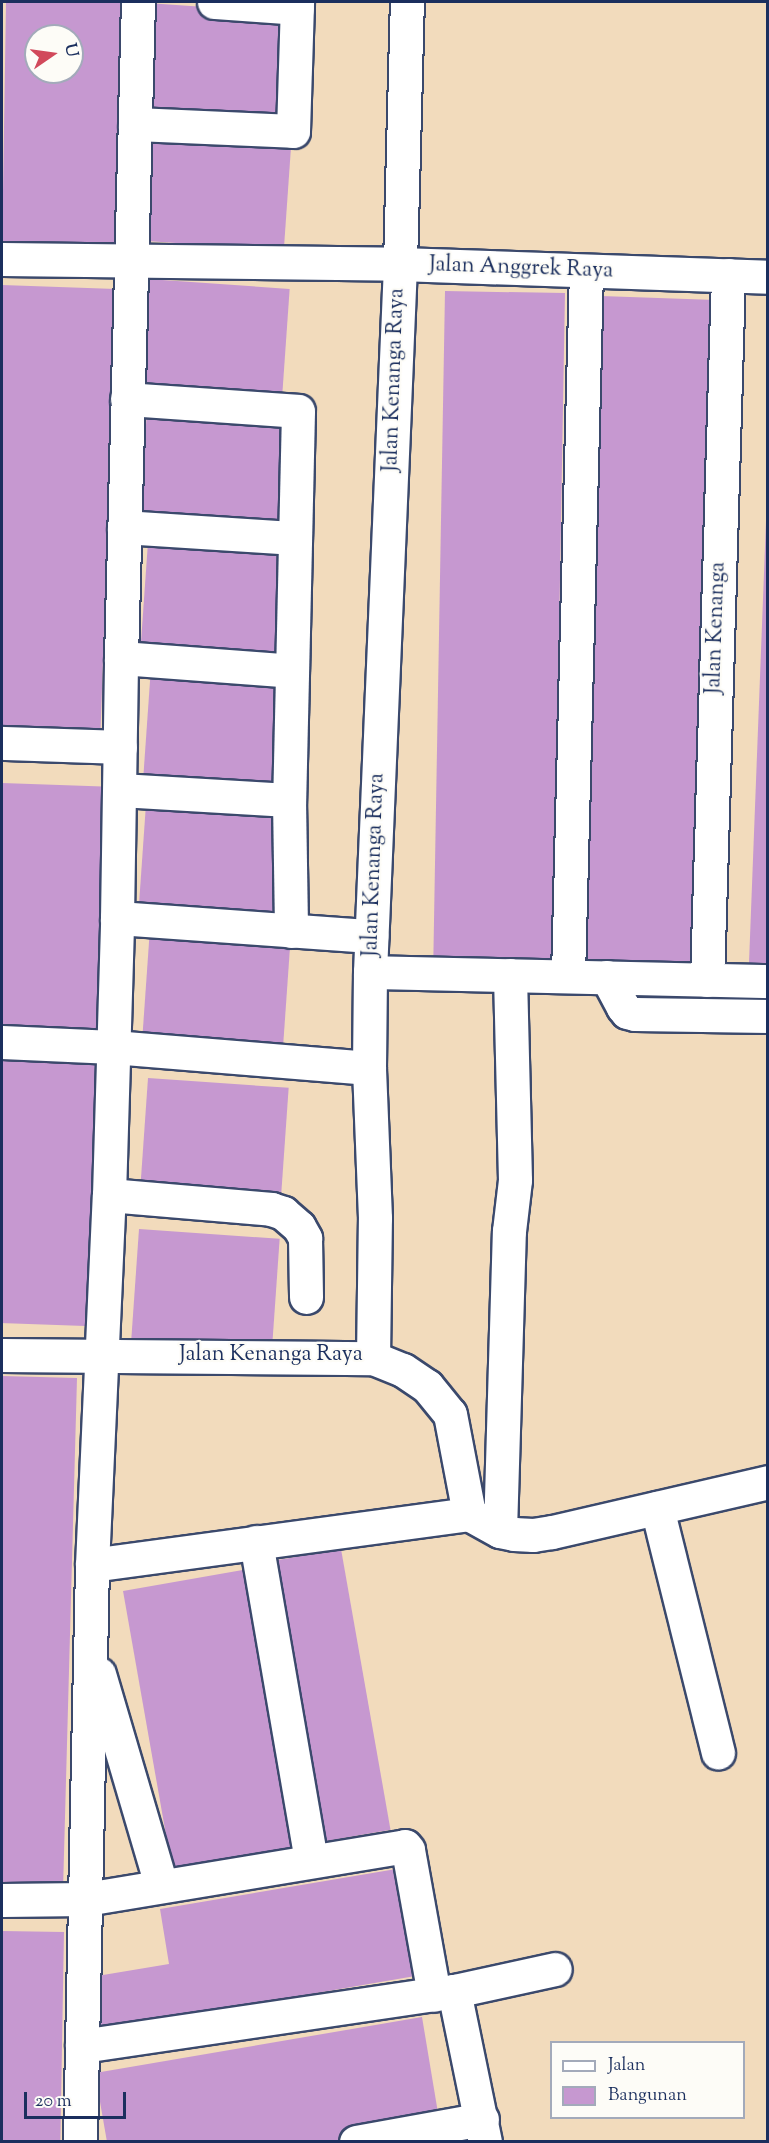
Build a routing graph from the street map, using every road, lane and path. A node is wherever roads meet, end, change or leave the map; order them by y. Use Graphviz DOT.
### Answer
graph roads {
  1 [pos="138,2"];
  2 [pos="214,2"];
  3 [pos="407,2"];
  4 [pos="297,5"];
  5 [pos="135,124"];
  6 [pos="2,259"];
  7 [pos="131,260"];
  8 [pos="400,264"];
  9 [pos="586,272"];
  10 [pos="728,275"];
  11 [pos="768,277"];
  12 [pos="127,399"];
  13 [pos="124,527"];
  14 [pos="295,538"];
  15 [pos="121,658"];
  16 [pos="292,671"];
  17 [pos="2,743"];
  18 [pos="120,747"];
  19 [pos="120,790"];
  20 [pos="290,800"];
  21 [pos="117,918"];
  22 [pos="291,931"];
  23 [pos="372,936"];
  24 [pos="370,972"];
  25 [pos="510,975"];
  26 [pos="568,976"];
  27 [pos="607,977"];
  28 [pos="707,980"];
  29 [pos="768,981"];
  30 [pos="768,1016"];
  31 [pos="2,1042"];
  32 [pos="113,1047"];
  33 [pos="369,1068"];
  34 [pos="109,1196"];
  35 [pos="306,1298"];
  36 [pos="2,1355"];
  37 [pos="103,1356"];
  38 [pos="373,1358"];
  39 [pos="768,1482"];
  40 [pos="657,1508"];
  41 [pos="469,1514"];
  42 [pos="500,1531"];
  43 [pos="256,1542"];
  44 [pos="92,1565"];
  45 [pos="90,1644"];
  46 [pos="718,1752"];
  47 [pos="312,1860"];
  48 [pos="161,1885"];
  49 [pos="86,1899"];
  50 [pos="2,1900"];
  51 [pos="555,1969"];
  52 [pos="444,1993"];
  53 [pos="82,2046"];
  54 [pos="483,2130"];
  55 [pos="80,2142"];
  56 [pos="356,2142"];
  1 -- 5 [label="street"];
  2 -- 4 [label="street"];
  3 -- 8 [label="street, Jalan Kenanga Raya"];
  4 -- 5 [label="street"];
  5 -- 7 [label="street"];
  6 -- 7 [label="street, Jalan Anggrek Raya"];
  7 -- 8 [label="street, Jalan Anggrek Raya"];
  7 -- 12 [label="street"];
  8 -- 9 [label="street, Jalan Anggrek Raya"];
  8 -- 23 [label="street, Jalan Kenanga Raya"];
  9 -- 10 [label="street, Jalan Anggrek Raya"];
  9 -- 26 [label="street"];
  10 -- 11 [label="street, Jalan Anggrek Raya"];
  10 -- 28 [label="street, Jalan Kenanga"];
  12 -- 13 [label="street"];
  12 -- 14 [label="street"];
  13 -- 14 [label="street"];
  13 -- 15 [label="street"];
  14 -- 16 [label="street"];
  15 -- 16 [label="street"];
  15 -- 18 [label="street"];
  16 -- 20 [label="street"];
  17 -- 18 [label="street"];
  18 -- 19 [label="street"];
  19 -- 20 [label="street"];
  19 -- 21 [label="street"];
  20 -- 22 [label="street"];
  21 -- 22 [label="street"];
  21 -- 32 [label="street"];
  22 -- 23 [label="street"];
  23 -- 24 [label="street, Jalan Kenanga Raya"];
  24 -- 25 [label="street"];
  24 -- 33 [label="street, Jalan Kenanga Raya"];
  25 -- 26 [label="street"];
  25 -- 42 [label="street"];
  26 -- 27 [label="street"];
  27 -- 28 [label="street"];
  27 -- 30 [label="street"];
  28 -- 29 [label="street"];
  31 -- 32 [label="street"];
  32 -- 33 [label="street"];
  32 -- 34 [label="street"];
  33 -- 38 [label="street, Jalan Kenanga Raya"];
  34 -- 35 [label="street"];
  34 -- 37 [label="street"];
  36 -- 37 [label="street, Jalan Kenanga Raya"];
  37 -- 38 [label="street, Jalan Kenanga Raya"];
  37 -- 44 [label="street"];
  38 -- 41 [label="street"];
  39 -- 40 [label="street"];
  40 -- 42 [label="street"];
  40 -- 46 [label="street"];
  41 -- 42 [label="street"];
  41 -- 43 [label="street"];
  43 -- 44 [label="street"];
  43 -- 47 [label="street"];
  44 -- 45 [label="street"];
  45 -- 48 [label="street"];
  45 -- 49 [label="street"];
  47 -- 48 [label="street"];
  47 -- 52 [label="street"];
  48 -- 49 [label="street"];
  49 -- 50 [label="street"];
  49 -- 53 [label="street"];
  51 -- 52 [label="street"];
  52 -- 53 [label="street"];
  52 -- 54 [label="street"];
  53 -- 55 [label="street"];
  54 -- 56 [label="street"];
}
